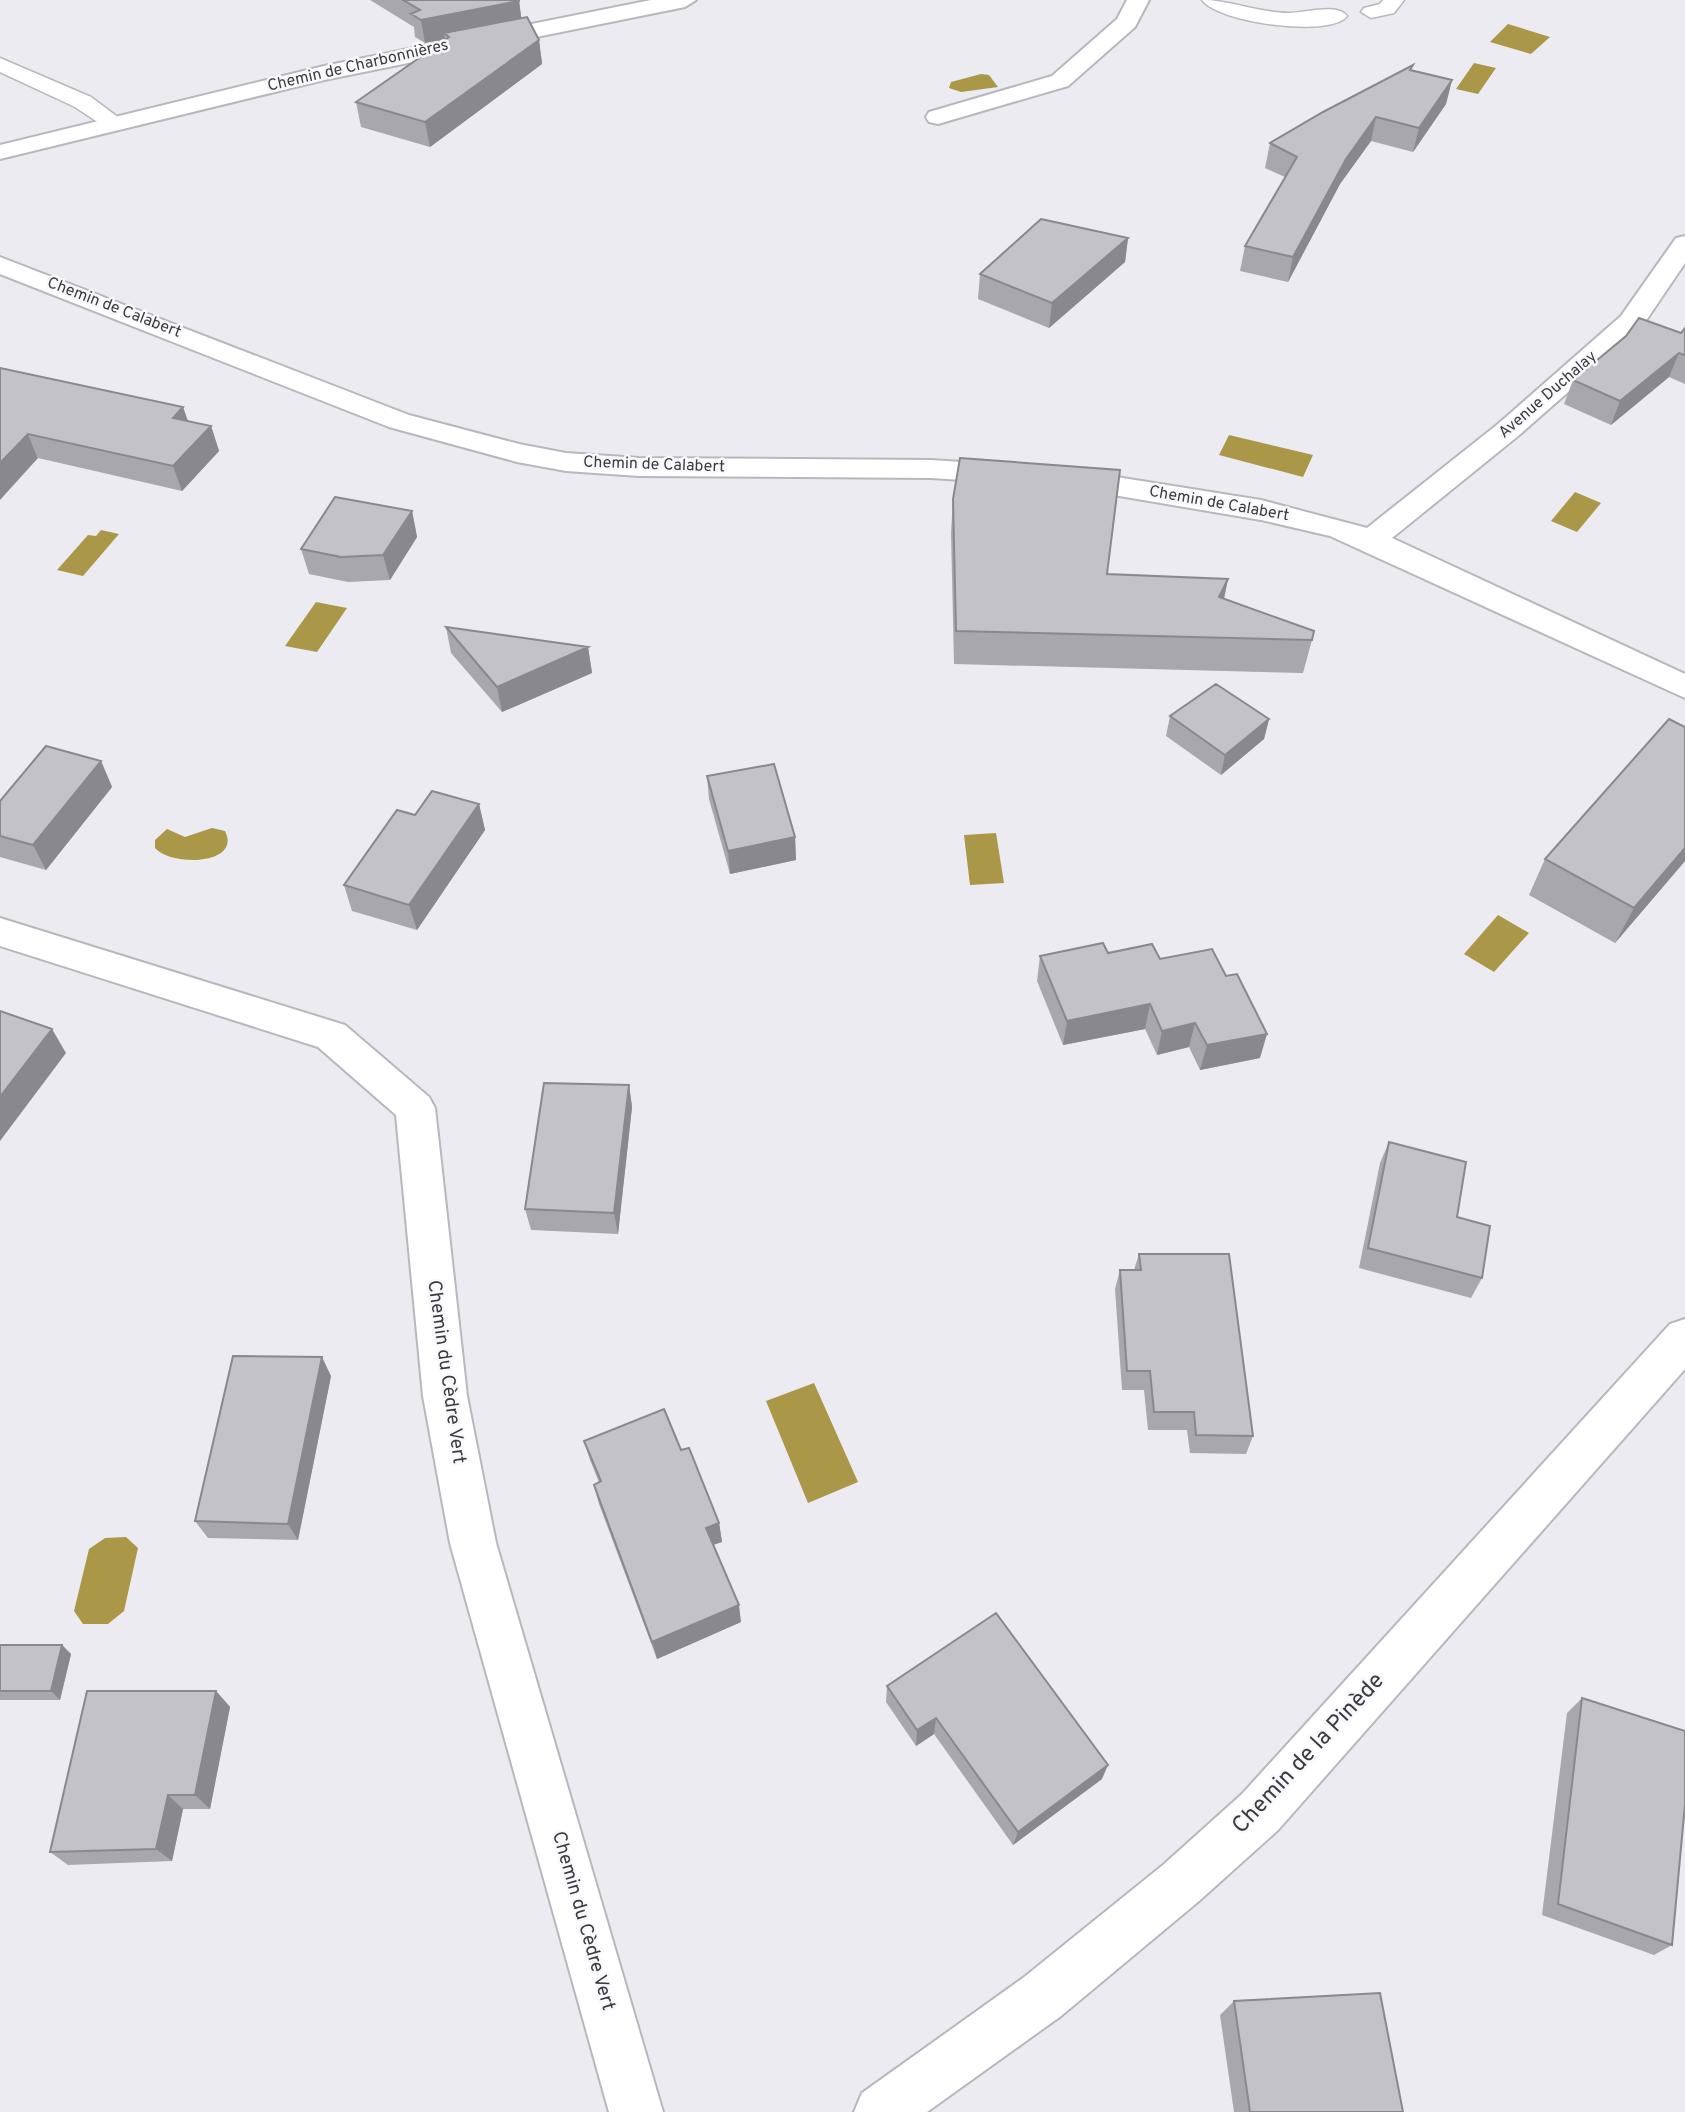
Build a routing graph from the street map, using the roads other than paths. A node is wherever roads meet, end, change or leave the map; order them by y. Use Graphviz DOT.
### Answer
graph roads {
  1 [pos="685,0"];
  2 [pos="1138,0"];
  3 [pos="1212,0"];
  4 [pos="1394,0"];
  5 [pos="1371,12"];
  6 [pos="1337,16"];
  7 [pos="0,64"];
  8 [pos="938,117"];
  9 [pos="116,124"];
  10 [pos="0,152"];
  11 [pos="1685,244"];
  12 [pos="0,265"];
  13 [pos="1388,540"];
  14 [pos="1685,688"];
  15 [pos="0,932"];
  16 [pos="1685,1338"];
  17 [pos="636,2112"];
  18 [pos="881,2112"];
  1 -- 9 [label="street, Chemin de Charbonnières"];
  2 -- 8 [label="street"];
  3 -- 6 [label="lane"];
  4 -- 5 [label="lane"];
  7 -- 9 [label="lane"];
  9 -- 10 [label="street, Chemin de Charbonnières"];
  11 -- 13 [label="street, Avenue Duchalay"];
  12 -- 13 [label="street, Chemin de Calabert"];
  13 -- 14 [label="street"];
  15 -- 17 [label="street, Chemin du Cèdre Vert"];
  16 -- 18 [label="street, Chemin de la Pinède"];
}
